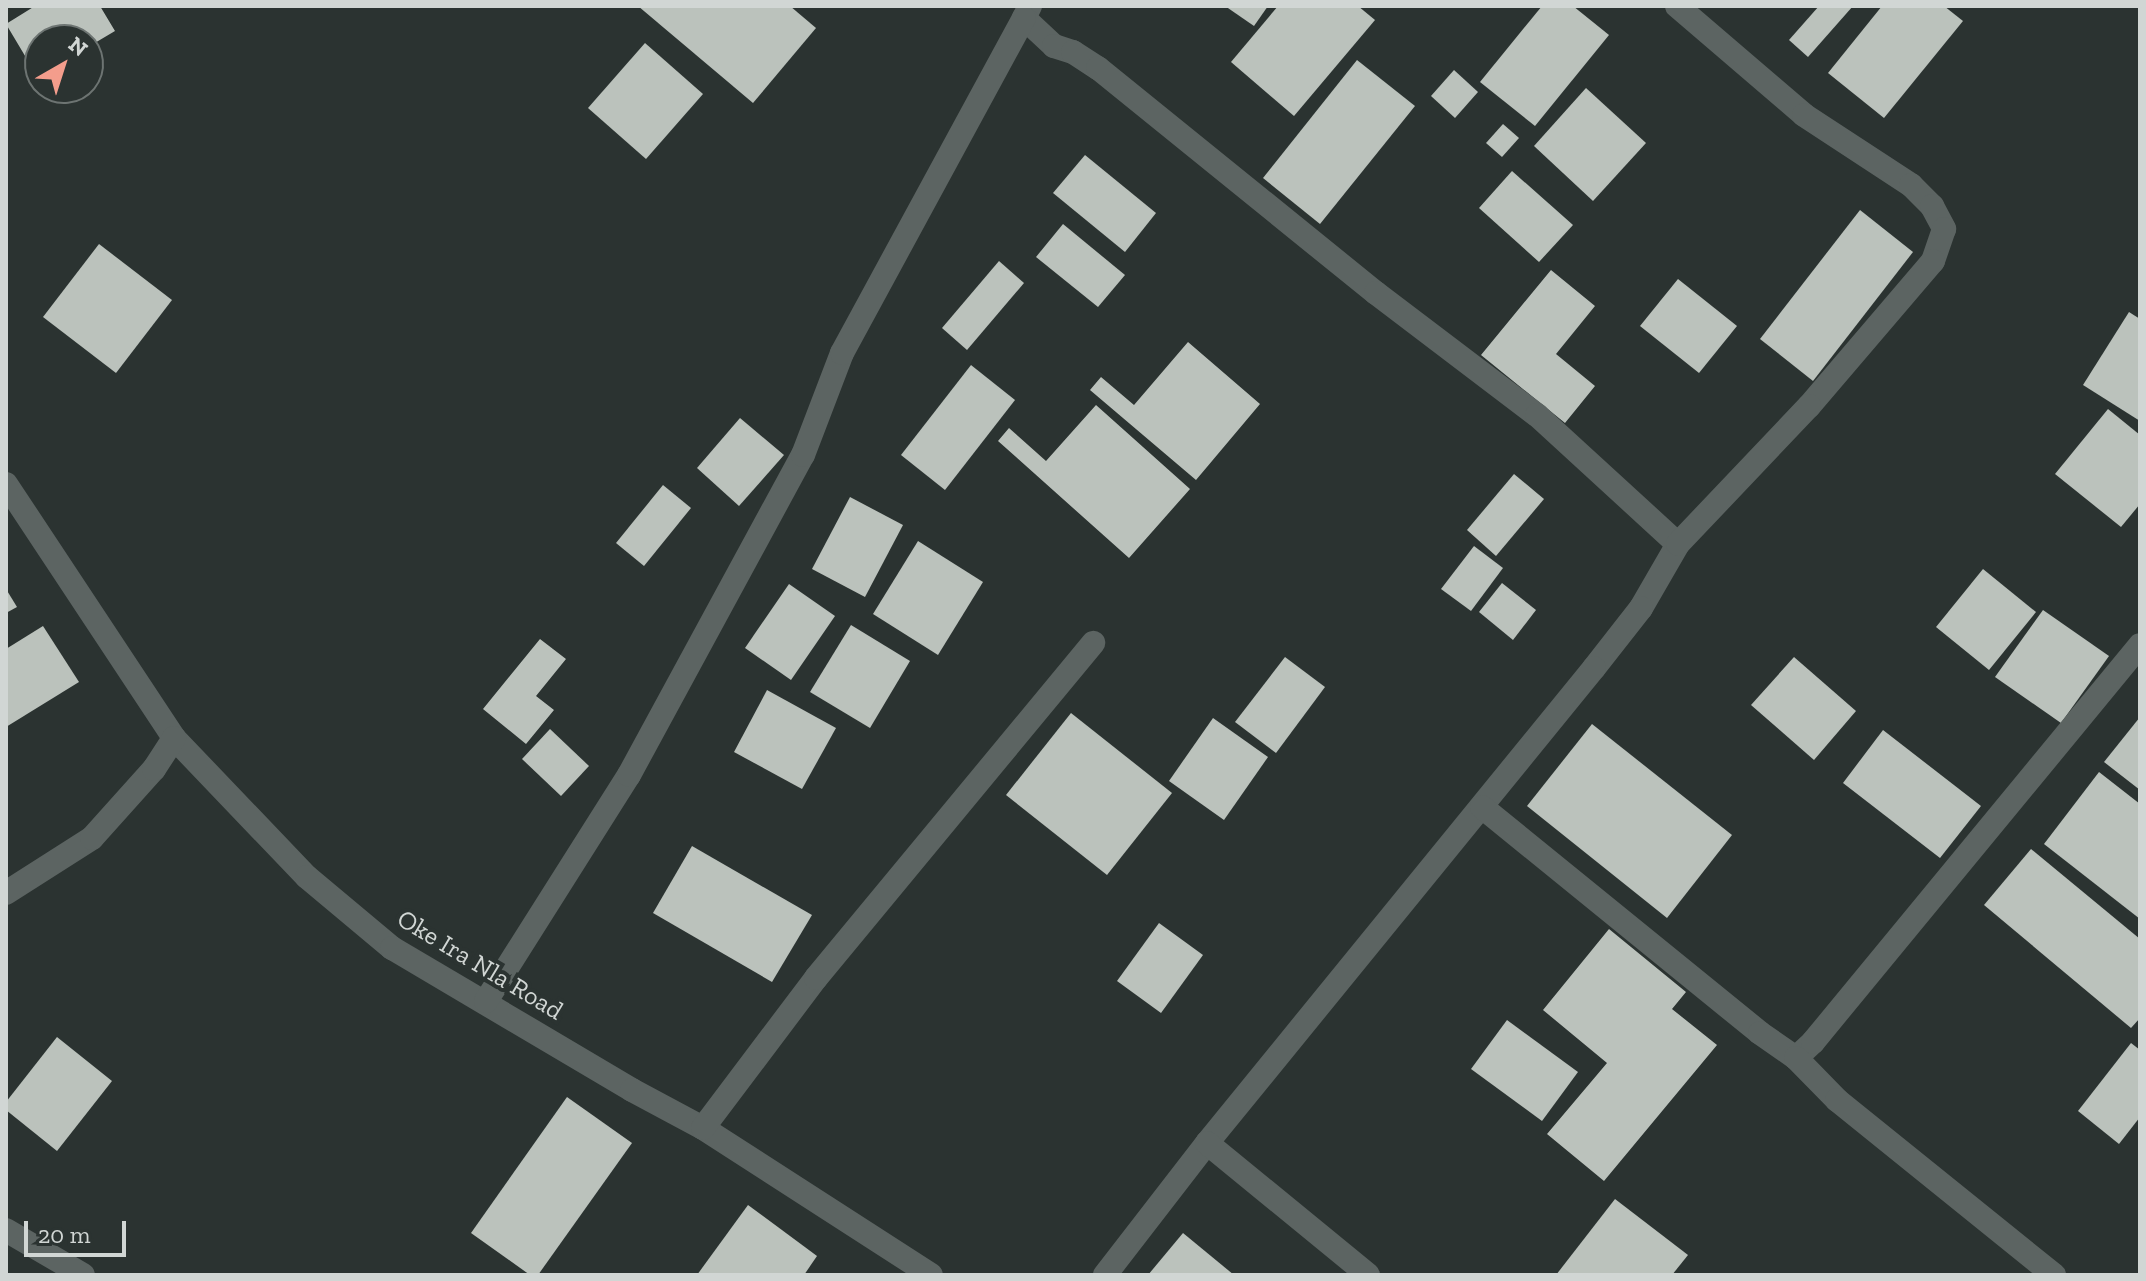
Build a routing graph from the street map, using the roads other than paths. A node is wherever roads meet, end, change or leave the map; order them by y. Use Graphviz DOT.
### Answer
graph roads {
  1 [pos="1677,6"];
  2 [pos="1027,12"];
  3 [pos="6,484"];
  4 [pos="1678,544"];
  5 [pos="1093,643"];
  6 [pos="2140,645"];
  7 [pos="174,738"];
  8 [pos="1482,807"];
  9 [pos="6,893"];
  10 [pos="486,1001"];
  11 [pos="1796,1058"];
  12 [pos="703,1128"];
  13 [pos="1207,1143"];
  14 [pos="6,1230"];
  15 [pos="83,1275"];
  16 [pos="931,1275"];
  17 [pos="1105,1275"];
  18 [pos="1368,1275"];
  19 [pos="2054,1275"];
  1 -- 4 [label="street"];
  2 -- 4 [label="street"];
  2 -- 10 [label="street"];
  3 -- 7 [label="street, Oke Ira Nla Road"];
  4 -- 8 [label="street"];
  5 -- 12 [label="street"];
  6 -- 11 [label="street"];
  7 -- 9 [label="street"];
  7 -- 10 [label="street, Oke Ira Nla Road"];
  8 -- 11 [label="street"];
  8 -- 13 [label="street"];
  10 -- 12 [label="street, Oke Ira Nla Road"];
  11 -- 19 [label="street"];
  12 -- 16 [label="street, Oke Ira Nla Road"];
  13 -- 17 [label="street"];
  13 -- 18 [label="street"];
  14 -- 15 [label="street"];
}
